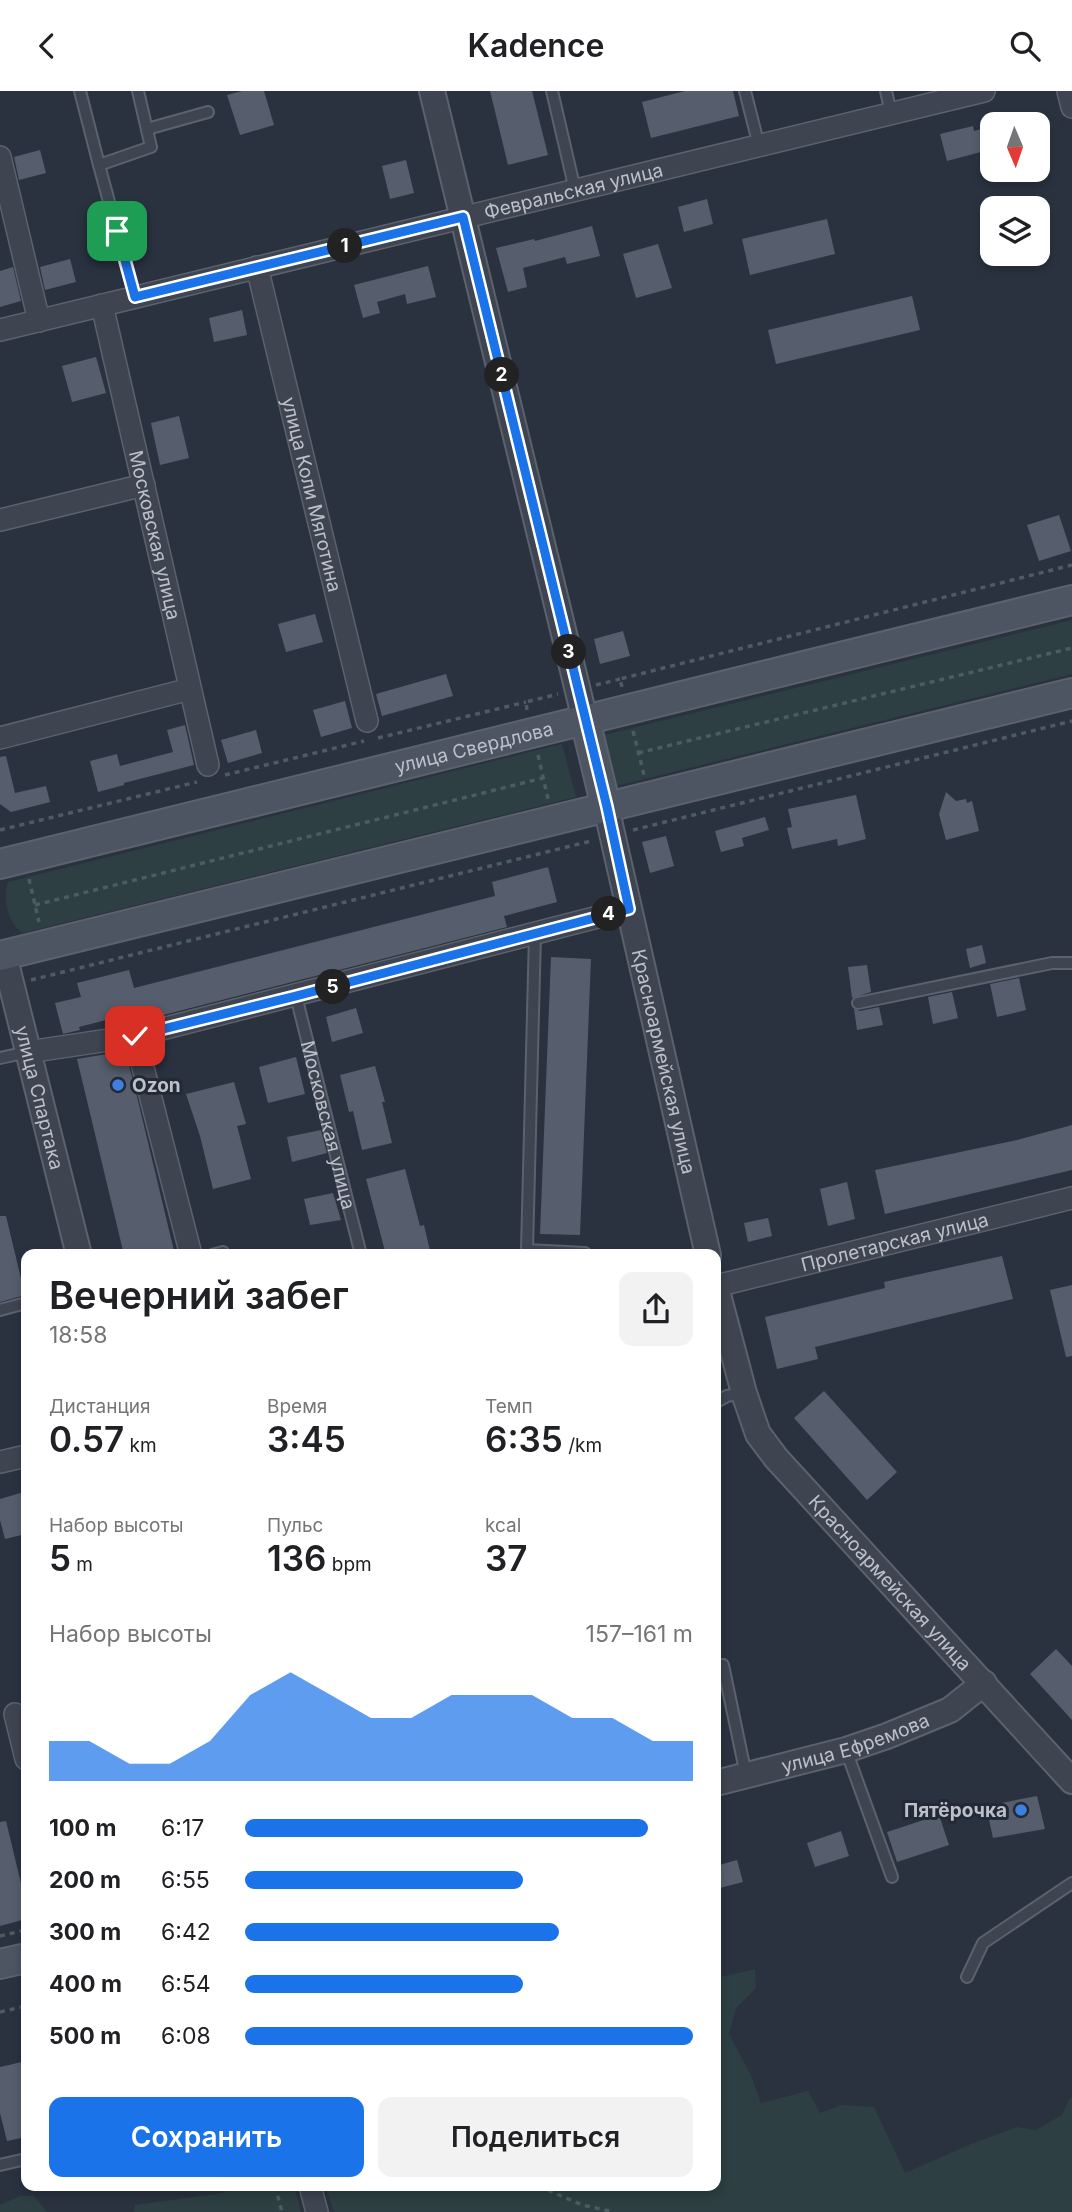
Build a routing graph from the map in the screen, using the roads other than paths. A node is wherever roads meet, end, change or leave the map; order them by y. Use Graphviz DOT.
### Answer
graph roads {
  1 [pos="80,91"];
  2 [pos="138,91"];
  3 [pos="432,91"];
  4 [pos="552,91"];
  5 [pos="745,91"];
  6 [pos="886,91"];
  7 [pos="984,91"];
  8 [pos="1068,91"];
  9 [pos="1072,107"];
  10 [pos="208,112"];
  11 [pos="891,113"];
  12 [pos="147,129"];
  13 [pos="758,146"];
  14 [pos="0,157"];
  15 [pos="99,165"];
  16 [pos="575,190"];
  17 [pos="463,217"];
  18 [pos="257,267"];
  19 [pos="135,297"];
  20 [pos="102,305"];
  21 [pos="39,321"];
  22 [pos="0,330"];
  23 [pos="144,485"];
  24 [pos="0,520"];
  25 [pos="1072,600"];
  26 [pos="190,688"];
  27 [pos="1072,693"];
  28 [pos="585,720"];
  29 [pos="370,733"];
  30 [pos="0,738"];
  31 [pos="209,774"];
  32 [pos="607,807"];
  33 [pos="12,861"];
  34 [pos="629,909"];
  35 [pos="535,935"];
  36 [pos="1,950"];
  37 [pos="1072,963"];
  38 [pos="296,996"];
  39 [pos="858,1003"];
  40 [pos="135,1036"];
  41 [pos="29,1052"];
  42 [pos="0,1058"];
  43 [pos="1072,1198"];
  44 [pos="78,1249"];
  45 [pos="189,1249"];
  46 [pos="359,1249"];
  47 [pos="527,1249"];
  48 [pos="707,1249"];
  49 [pos="721,1285"];
  50 [pos="21,1304"];
  51 [pos="721,1305"];
  52 [pos="0,1310"];
  53 [pos="744,1393"];
  54 [pos="721,1399"];
  55 [pos="21,1457"];
  56 [pos="0,1462"];
  57 [pos="721,1665"];
  58 [pos="984,1683"];
  59 [pos="15,1714"];
  60 [pos="21,1739"];
  61 [pos="846,1750"];
  62 [pos="746,1775"];
  63 [pos="1072,1781"];
  64 [pos="721,1782"];
  65 [pos="892,1877"];
  66 [pos="1072,1883"];
  67 [pos="21,1959"];
  68 [pos="0,1964"];
  69 [pos="967,1977"];
  70 [pos="21,2160"];
  71 [pos="0,2165"];
  72 [pos="311,2191"];
  73 [pos="317,2212"];
  1 -- 15 [label="lane"];
  2 -- 12 [label="lane"];
  3 -- 17 [label="street, Красноармейская улица"];
  4 -- 16 [label="lane"];
  5 -- 13 [label="lane"];
  6 -- 11 [label="lane"];
  7 -- 11 [label="street, Февральская улица"];
  8 -- 9 [label="street"];
  10 -- 12 [label="lane"];
  11 -- 13 [label="street, Февральская улица"];
  12 -- 15 [label="lane"];
  13 -- 16 [label="street, Февральская улица"];
  14 -- 21 [label="street"];
  15 -- 19 [label="lane"];
  16 -- 17 [label="street, Февральская улица"];
  17 -- 18 [label="street, Февральская улица"];
  17 -- 28 [label="street, Красноармейская улица"];
  18 -- 19 [label="street, Февральская улица"];
  18 -- 29 [label="street, улица Коли Мяготина"];
  19 -- 20 [label="street, Февральская улица"];
  20 -- 21 [label="street, Февральская улица"];
  20 -- 23 [label="street, Московская улица"];
  21 -- 22 [label="street, Февральская улица"];
  23 -- 24 [label="street"];
  23 -- 26 [label="street, Московская улица"];
  25 -- 28 [label="main road, улица Свердлова"];
  26 -- 30 [label="street"];
  26 -- 31 [label="street, Московская улица"];
  27 -- 32 [label="main road"];
  28 -- 32 [label="main road, Красноармейская улица"];
  28 -- 33 [label="main road, улица Свердлова"];
  32 -- 34 [label="street, Красноармейская улица"];
  32 -- 36 [label="main road"];
  34 -- 35 [label="street"];
  34 -- 48 [label="street, Красноармейская улица"];
  35 -- 38 [label="street"];
  35 -- 47 [label="lane"];
  36 -- 41 [label="street, улица Спартака"];
  37 -- 39 [label="lane"];
  38 -- 40 [label="street"];
  38 -- 46 [label="lane, Московская улица"];
  40 -- 41 [label="street"];
  40 -- 45 [label="street"];
  41 -- 42 [label="lane"];
  41 -- 44 [label="street, улица Спартака"];
  43 -- 49 [label="street, Пролетарская улица"];
  50 -- 52 [label="lane"];
  51 -- 53 [label="street, Красноармейская улица"];
  53 -- 54 [label="lane"];
  53 -- 58 [label="street, Красноармейская улица"];
  55 -- 56 [label="street"];
  57 -- 62 [label="lane"];
  58 -- 61 [label="street, улица Ефремова"];
  58 -- 63 [label="street, Красноармейская улица"];
  59 -- 60 [label="street"];
  61 -- 62 [label="street, улица Ефремова"];
  61 -- 65 [label="lane"];
  62 -- 64 [label="street, улица Ефремова"];
  66 -- 69 [label="lane"];
  67 -- 68 [label="main road"];
  70 -- 71 [label="lane"];
  72 -- 73 [label="street"];
}
